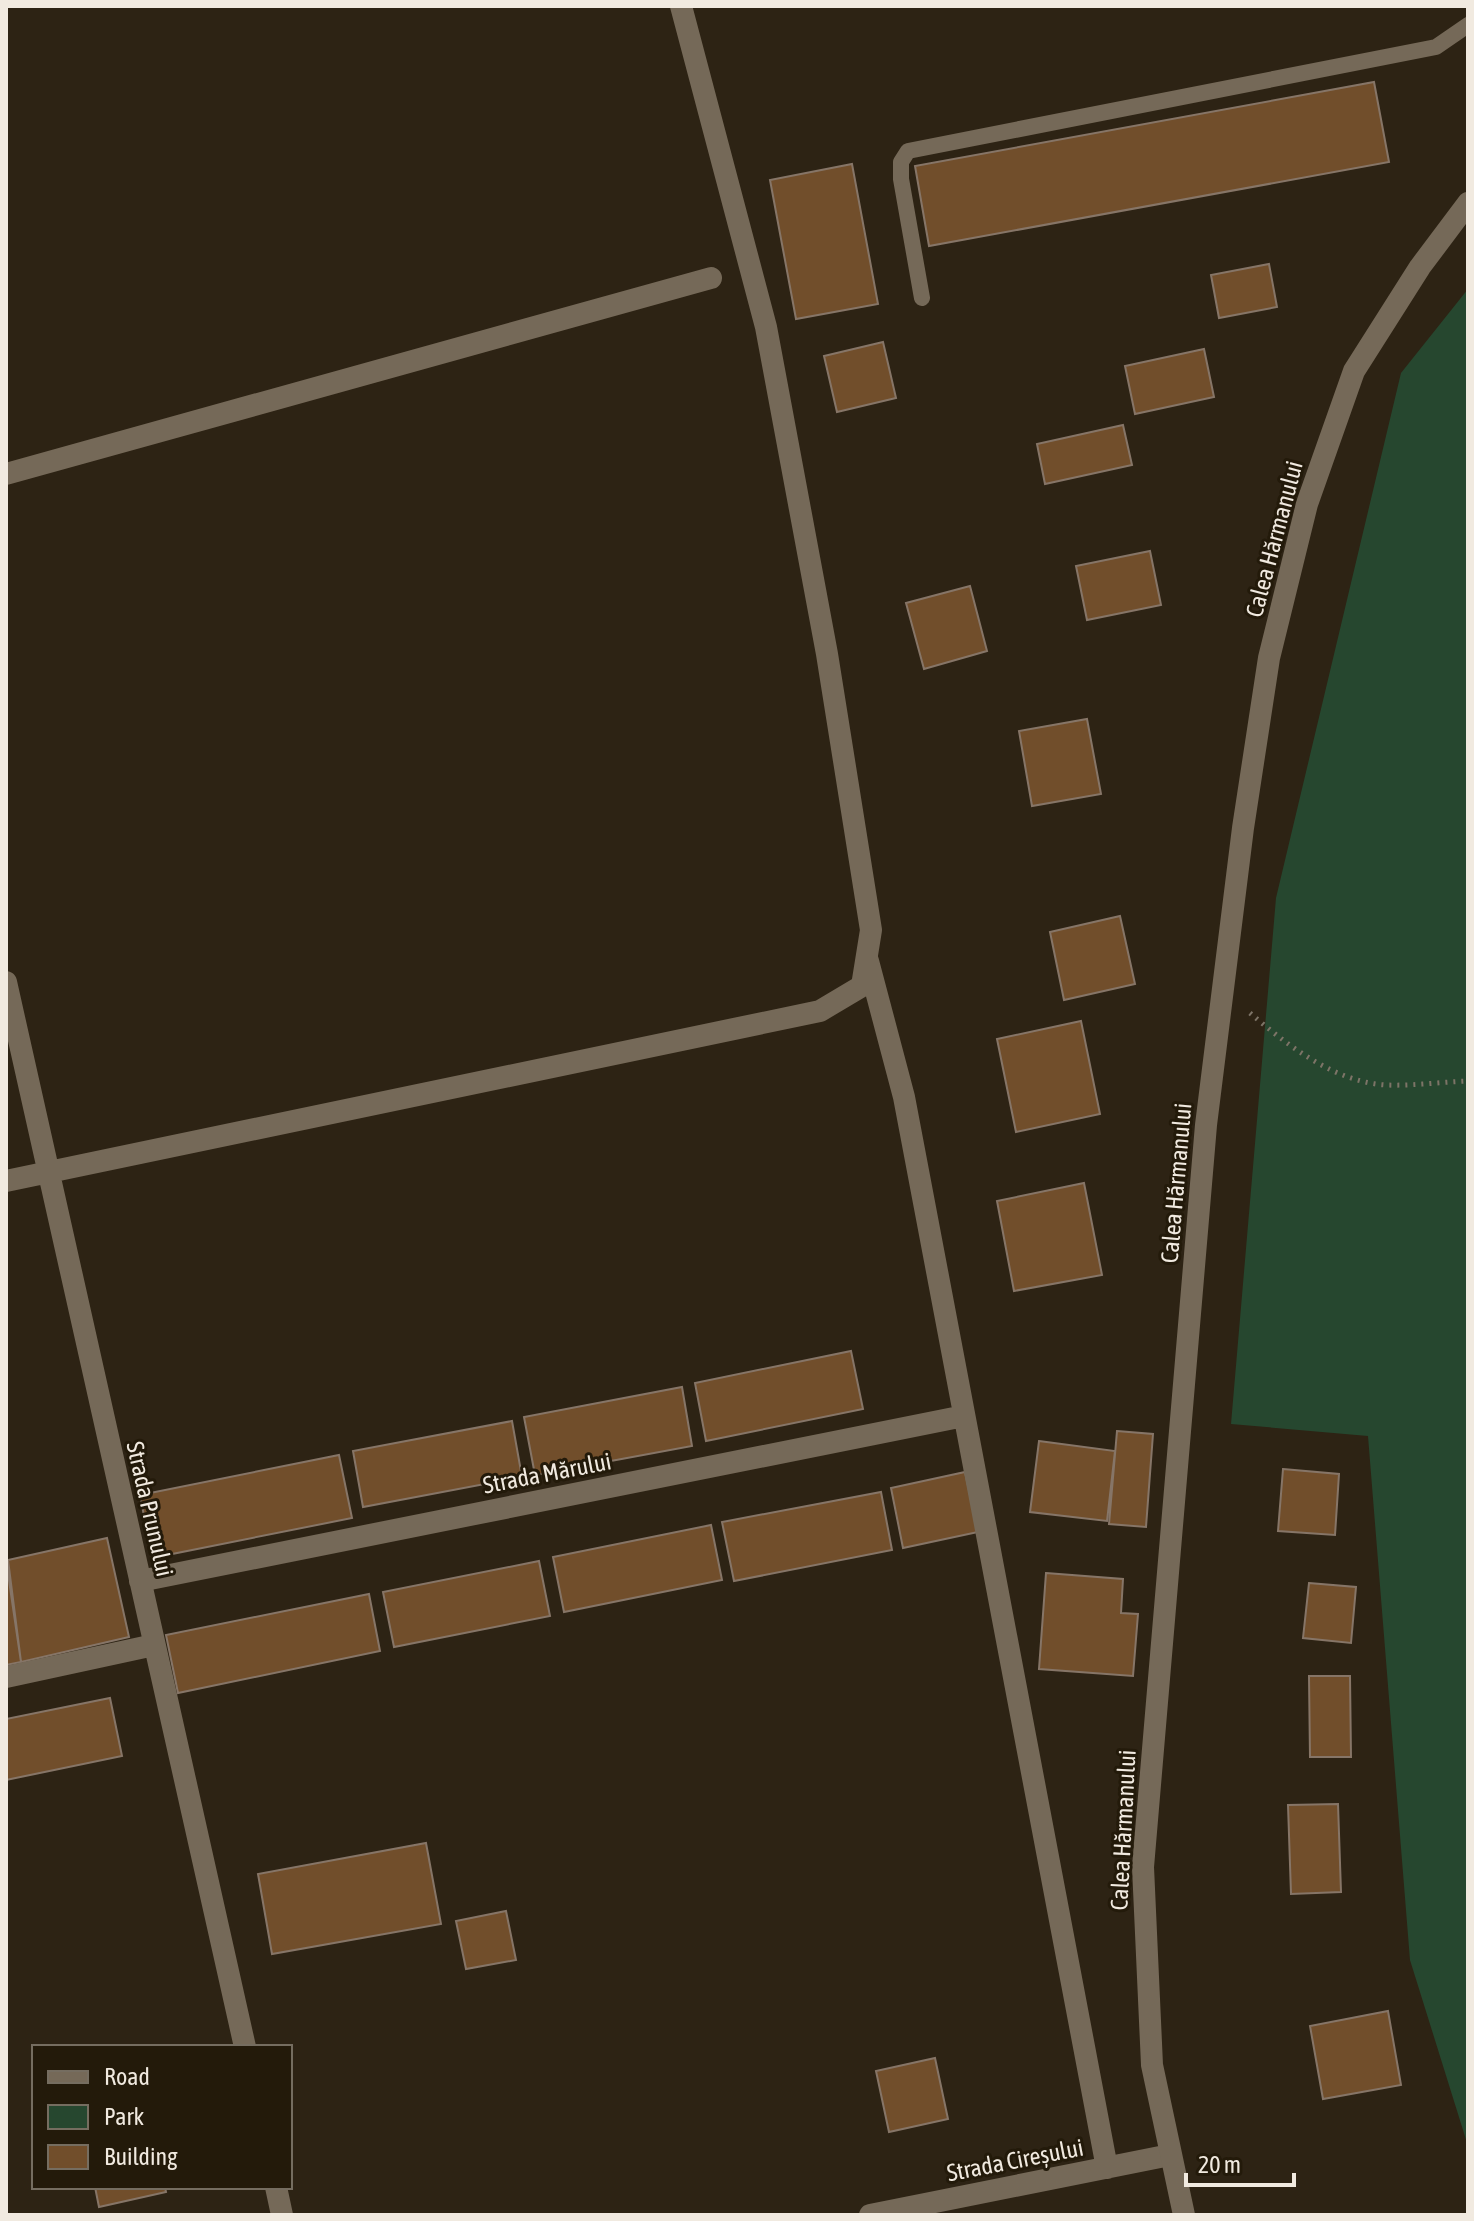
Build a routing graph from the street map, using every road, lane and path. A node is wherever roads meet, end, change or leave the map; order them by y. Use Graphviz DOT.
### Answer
graph roads {
  1 [pos="681,6"];
  2 [pos="1468,25"];
  3 [pos="1468,203"];
  4 [pos="711,278"];
  5 [pos="922,298"];
  6 [pos="6,474"];
  7 [pos="866,956"];
  8 [pos="6,982"];
  9 [pos="1223,987"];
  10 [pos="1468,1081"];
  11 [pos="47,1173"];
  12 [pos="6,1181"];
  13 [pos="964,1416"];
  14 [pos="140,1581"];
  15 [pos="154,1645"];
  16 [pos="6,1677"];
  17 [pos="245,2045"];
  18 [pos="1170,2155"];
  19 [pos="1107,2168"];
  20 [pos="276,2189"];
  21 [pos="282,2215"];
  22 [pos="870,2215"];
  23 [pos="1184,2215"];
  1 -- 7 [label="street"];
  2 -- 5 [label="lane"];
  3 -- 9 [label="street, Calea Hărmanului"];
  4 -- 6 [label="street"];
  7 -- 11 [label="street"];
  7 -- 13 [label="street"];
  8 -- 11 [label="street, Strada Prunului"];
  9 -- 10 [label="path"];
  9 -- 18 [label="street, Calea Hărmanului"];
  11 -- 12 [label="street"];
  11 -- 14 [label="street, Strada Prunului"];
  13 -- 14 [label="street, Strada Mărului"];
  13 -- 19 [label="street"];
  14 -- 15 [label="street, Strada Prunului"];
  15 -- 16 [label="street"];
  15 -- 17 [label="street, Strada Prunului"];
  18 -- 19 [label="street, Strada Cireșului"];
  18 -- 23 [label="street, Calea Hărmanului"];
  19 -- 22 [label="street, Strada Cireșului"];
  20 -- 21 [label="street"];
}
